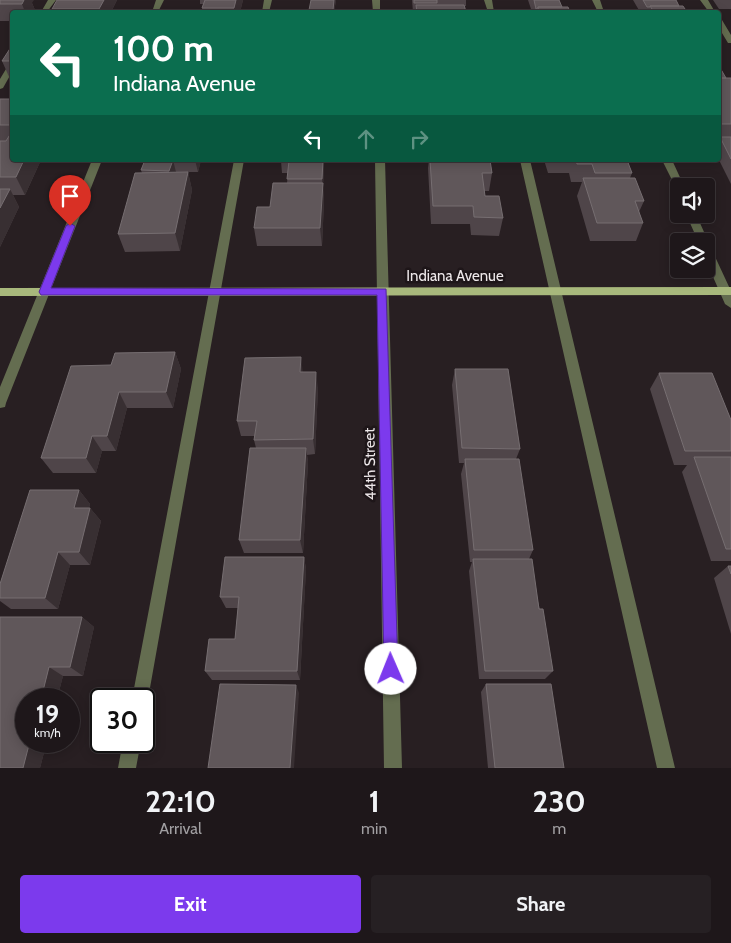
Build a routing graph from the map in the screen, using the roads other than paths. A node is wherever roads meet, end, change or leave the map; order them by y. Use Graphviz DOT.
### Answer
graph roads {
  1 [pos="721,25"];
  2 [pos="731,41"];
  3 [pos="10,69"];
  4 [pos="0,86"];
  5 [pos="95,162"];
  6 [pos="239,162"];
  7 [pos="380,162"];
  8 [pos="525,162"];
  9 [pos="668,162"];
  10 [pos="675,178"];
  11 [pos="715,266"];
  12 [pos="382,291"];
  13 [pos="556,291"];
  14 [pos="728,291"];
  15 [pos="0,292"];
  16 [pos="44,292"];
  17 [pos="214,292"];
  18 [pos="731,304"];
  19 [pos="0,404"];
  20 [pos="142,688"];
  21 [pos="130,753"];
  22 [pos="127,768"];
  23 [pos="393,768"];
  24 [pos="666,768"];
  1 -- 2 [label="street"];
  3 -- 4 [label="street"];
  5 -- 16 [label="street"];
  6 -- 17 [label="street"];
  7 -- 12 [label="street, 44th Street"];
  8 -- 13 [label="street"];
  9 -- 10 [label="street"];
  11 -- 14 [label="street"];
  12 -- 13 [label="main road, Indiana Avenue"];
  12 -- 17 [label="main road, Indiana Avenue"];
  12 -- 23 [label="street, 44th Street"];
  13 -- 14 [label="main road, Indiana Avenue"];
  13 -- 24 [label="street"];
  14 -- 18 [label="street"];
  15 -- 16 [label="main road, Indiana Avenue"];
  16 -- 17 [label="main road, Indiana Avenue"];
  16 -- 19 [label="street"];
  17 -- 20 [label="street"];
  21 -- 22 [label="street"];
}
